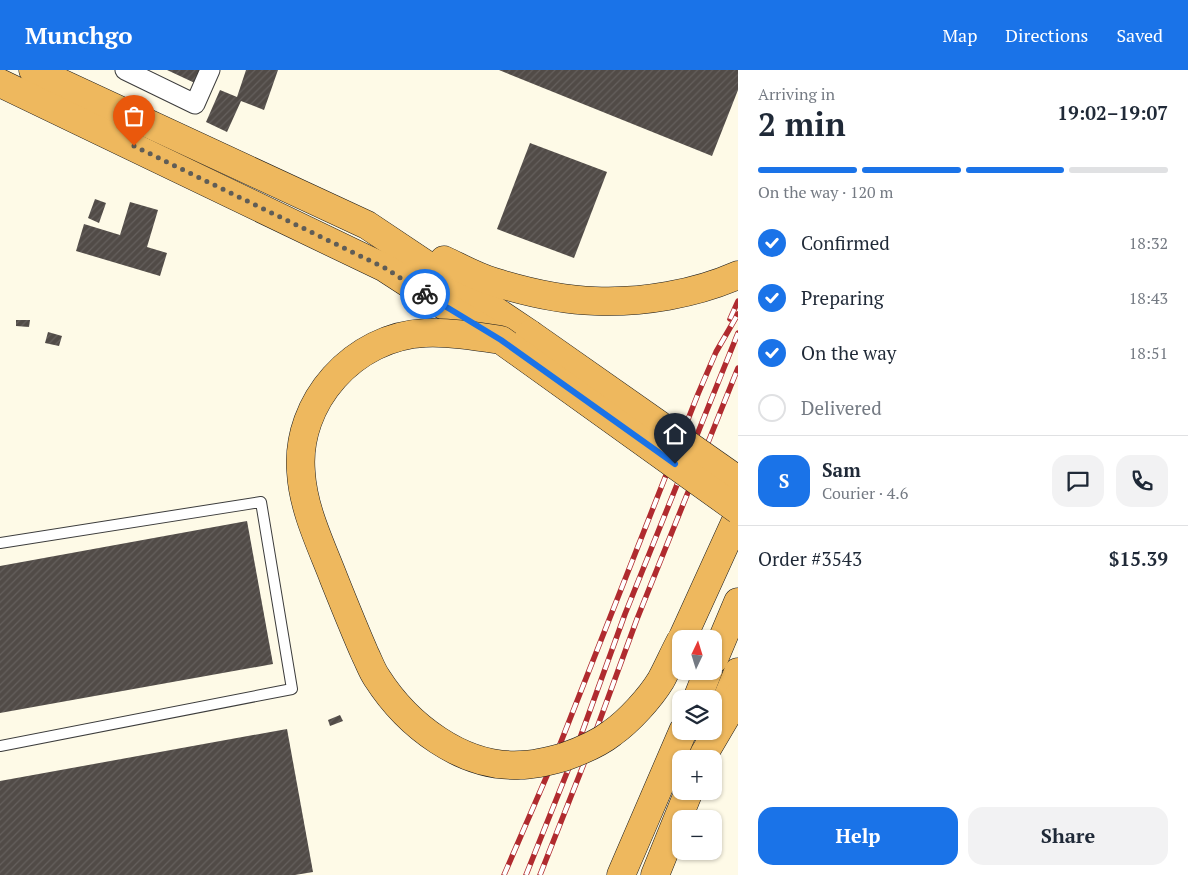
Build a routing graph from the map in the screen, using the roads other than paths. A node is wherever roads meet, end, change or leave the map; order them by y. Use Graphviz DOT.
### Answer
graph roads {
  1 [pos="33,70"];
  2 [pos="125,70"];
  3 [pos="210,70"];
  4 [pos="0,83"];
  5 [pos="738,275"];
  6 [pos="438,276"];
  7 [pos="501,340"];
  8 [pos="738,480"];
  9 [pos="738,510"];
  10 [pos="738,516"];
  11 [pos="0,543"];
  12 [pos="738,602"];
  13 [pos="686,630"];
  14 [pos="722,640"];
  15 [pos="672,659"];
  16 [pos="738,672"];
  17 [pos="738,696"];
  18 [pos="679,740"];
  19 [pos="709,744"];
  20 [pos="0,746"];
  21 [pos="685,800"];
  22 [pos="622,875"];
  23 [pos="655,875"];
  1 -- 6 [label="highway"];
  2 -- 3 [label="street"];
  4 -- 6 [label="highway"];
  5 -- 6 [label="highway"];
  6 -- 7 [label="highway"];
  6 -- 8 [label="highway, bridge"];
  7 -- 9 [label="highway, bridge"];
  7 -- 15 [label="highway, bridge"];
  10 -- 13 [label="highway"];
  11 -- 20 [label="lane"];
  12 -- 14 [label="highway"];
  16 -- 19 [label="highway"];
  17 -- 19 [label="highway"];
  18 -- 22 [label="highway"];
  21 -- 23 [label="highway"];
}
